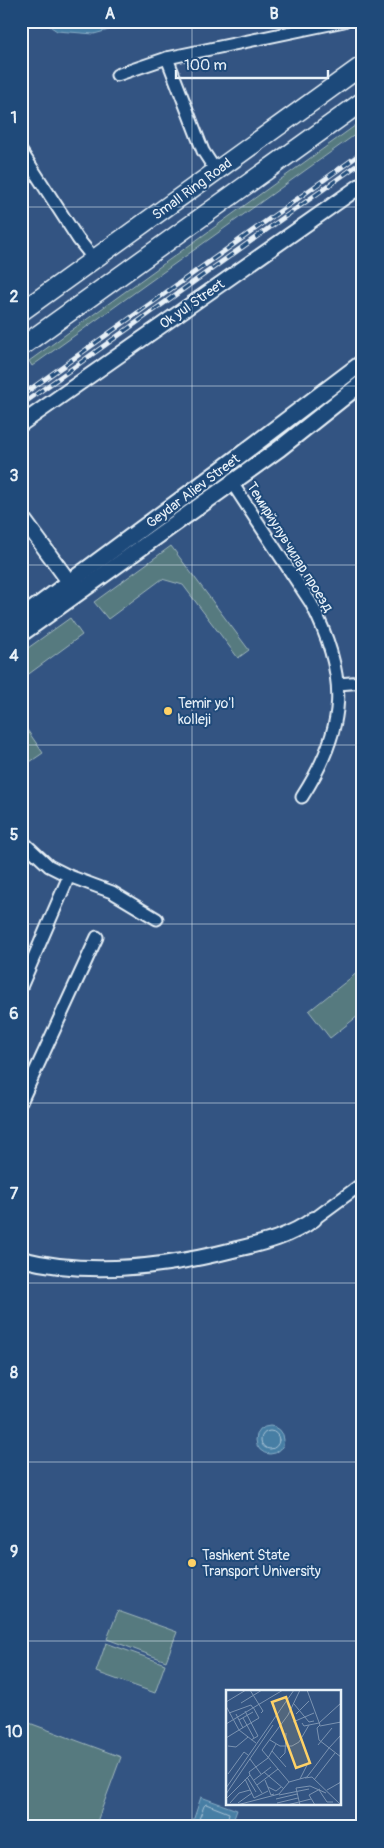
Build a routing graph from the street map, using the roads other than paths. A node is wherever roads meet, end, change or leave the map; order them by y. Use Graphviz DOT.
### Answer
graph roads {
  1 [pos="344,21"];
  2 [pos="167,58"];
  3 [pos="363,65"];
  4 [pos="116,75"];
  5 [pos="323,94"];
  6 [pos="363,101"];
  7 [pos="341,117"];
  8 [pos="21,152"];
  9 [pos="216,171"];
  10 [pos="363,184"];
  11 [pos="94,259"];
  12 [pos="21,312"];
  13 [pos="21,347"];
  14 [pos="363,362"];
  15 [pos="346,375"];
  16 [pos="360,384"];
  17 [pos="21,424"];
  18 [pos="222,469"];
  19 [pos="232,483"];
  20 [pos="21,516"];
  21 [pos="74,588"];
  22 [pos="21,618"];
  23 [pos="21,634"];
  24 [pos="363,682"];
  25 [pos="338,684"];
  26 [pos="302,797"];
  27 [pos="21,840"];
  28 [pos="68,876"];
  29 [pos="157,919"];
  30 [pos="97,937"];
  31 [pos="21,987"];
  32 [pos="21,1102"];
  33 [pos="363,1183"];
  34 [pos="314,1218"];
  35 [pos="21,1259"];
  1 -- 2 [label="street"];
  2 -- 4 [label="street"];
  2 -- 9 [label="street"];
  3 -- 5 [label="highway, Small Ring Road"];
  5 -- 7 [label="highway"];
  5 -- 9 [label="highway, Small Ring Road"];
  6 -- 7 [label="highway, Small Ring Road"];
  7 -- 13 [label="highway, Small Ring Road"];
  8 -- 11 [label="street"];
  9 -- 11 [label="highway, Small Ring Road"];
  10 -- 17 [label="street, Ok yul Street"];
  11 -- 12 [label="highway, Small Ring Road"];
  14 -- 15 [label="main road, Geydar Aliev Street"];
  15 -- 16 [label="main road"];
  15 -- 18 [label="main road, Geydar Aliev Street"];
  16 -- 19 [label="main road, Geydar Aliev Street"];
  18 -- 19 [label="main road"];
  18 -- 21 [label="main road, Geydar Aliev Street"];
  19 -- 21 [label="main road, Geydar Aliev Street"];
  19 -- 25 [label="street, Темирйулувчилар проезд"];
  20 -- 21 [label="street"];
  21 -- 22 [label="main road, Geydar Aliev Street"];
  21 -- 23 [label="main road, Geydar Aliev Street"];
  24 -- 25 [label="street"];
  25 -- 26 [label="street, Темирйулувчилар проезд"];
  27 -- 28 [label="street"];
  28 -- 29 [label="street"];
  28 -- 31 [label="street"];
  30 -- 32 [label="street"];
  33 -- 34 [label="street"];
  34 -- 35 [label="street"];
}
